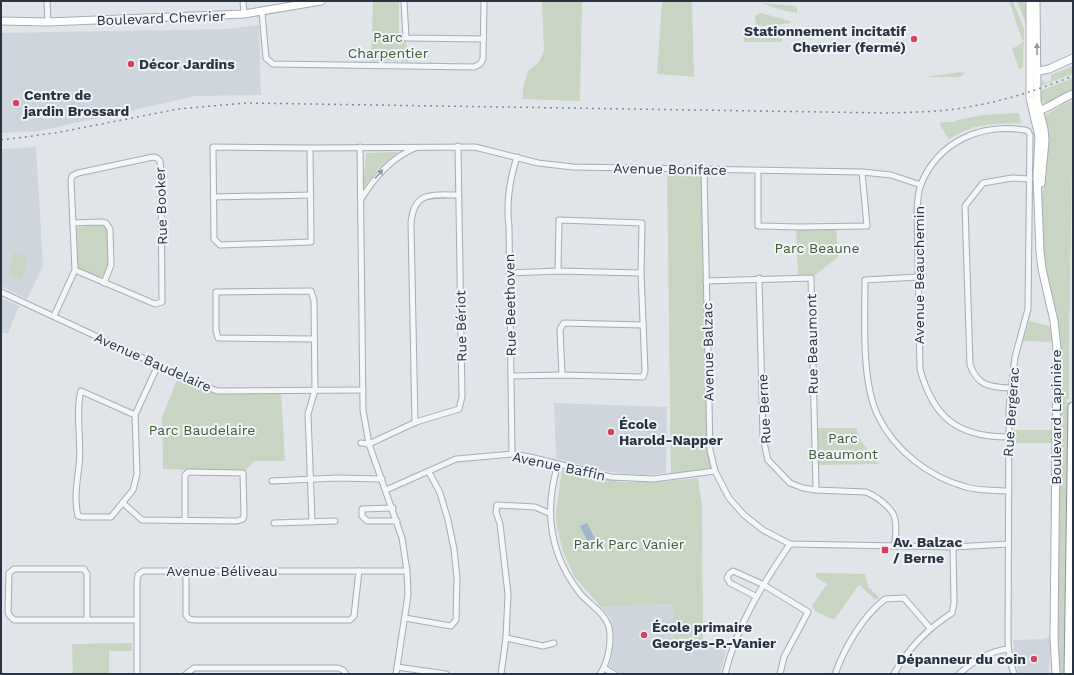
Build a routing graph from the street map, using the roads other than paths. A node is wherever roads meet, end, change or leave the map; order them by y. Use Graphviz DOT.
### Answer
graph roads {
  1 [pos="47,1"];
  2 [pos="243,1"];
  3 [pos="321,1"];
  4 [pos="404,1"];
  5 [pos="484,1"];
  6 [pos="1030,1"];
  7 [pos="1036,1"];
  8 [pos="262,13"];
  9 [pos="244,14"];
  10 [pos="1,21"];
  11 [pos="48,22"];
  12 [pos="483,39"];
  13 [pos="1073,58"];
  14 [pos="1034,72"];
  15 [pos="1073,94"];
  16 [pos="1035,112"];
  17 [pos="1025,130"];
  18 [pos="419,146"];
  19 [pos="458,146"];
  20 [pos="360,147"];
  21 [pos="310,148"];
  22 [pos="517,157"];
  23 [pos="704,170"];
  24 [pos="758,172"];
  25 [pos="862,172"];
  26 [pos="1030,179"];
  27 [pos="921,185"];
  28 [pos="311,195"];
  29 [pos="458,195"];
  30 [pos="213,197"];
  31 [pos="361,200"];
  32 [pos="73,223"];
  33 [pos="75,270"];
  34 [pos="558,271"];
  35 [pos="509,273"];
  36 [pos="641,273"];
  37 [pos="918,277"];
  38 [pos="759,278"];
  39 [pos="706,281"];
  40 [pos="104,283"];
  41 [pos="1,292"];
  42 [pos="54,316"];
  43 [pos="643,325"];
  44 [pos="314,339"];
  45 [pos="158,366"];
  46 [pos="562,375"];
  47 [pos="511,376"];
  48 [pos="1010,388"];
  49 [pos="315,390"];
  50 [pos="363,390"];
  51 [pos="1073,407"];
  52 [pos="135,415"];
  53 [pos="415,423"];
  54 [pos="1008,437"];
  55 [pos="361,443"];
  56 [pos="369,444"];
  57 [pos="512,454"];
  58 [pos="558,464"];
  59 [pos="715,471"];
  60 [pos="429,472"];
  61 [pos="382,479"];
  62 [pos="310,480"];
  63 [pos="272,481"];
  64 [pos="386,490"];
  65 [pos="816,490"];
  66 [pos="1008,491"];
  67 [pos="123,503"];
  68 [pos="393,508"];
  69 [pos="549,513"];
  70 [pos="185,520"];
  71 [pos="335,521"];
  72 [pos="312,522"];
  73 [pos="397,522"];
  74 [pos="274,523"];
  75 [pos="790,544"];
  76 [pos="1008,544"];
  77 [pos="895,545"];
  78 [pos="953,547"];
  79 [pos="186,570"];
  80 [pos="360,571"];
  81 [pos="407,571"];
  82 [pos="762,584"];
  83 [pos="755,596"];
  84 [pos="404,618"];
  85 [pos="87,620"];
  86 [pos="137,620"];
  87 [pos="930,628"];
  88 [pos="506,638"];
  89 [pos="1054,638"];
  90 [pos="554,643"];
  91 [pos="1008,649"];
  92 [pos="397,667"];
  93 [pos="604,668"];
  94 [pos="137,674"];
  95 [pos="186,674"];
  96 [pos="346,674"];
  97 [pos="396,674"];
  98 [pos="446,674"];
  99 [pos="501,674"];
  100 [pos="600,674"];
  101 [pos="614,674"];
  102 [pos="725,674"];
  103 [pos="780,674"];
  104 [pos="835,674"];
  105 [pos="894,674"];
  106 [pos="959,674"];
  107 [pos="1014,674"];
  108 [pos="1051,674"];
  109 [pos="1056,674"];
  110 [pos="1069,674"];
  1 -- 11 [label="street"];
  2 -- 9 [label="street"];
  3 -- 8 [label="main road, Boulevard Chevrier"];
  4 -- 12 [label="street"];
  5 -- 12 [label="street"];
  6 -- 14 [label="main road, Boulevard Lapinière"];
  14 -- 7 [label="main road, Boulevard Lapinière, one-way"];
  8 -- 9 [label="main road, Boulevard Chevrier"];
  8 -- 12 [label="street"];
  9 -- 11 [label="main road, Boulevard Chevrier"];
  10 -- 11 [label="main road, Boulevard Chevrier"];
  13 -- 14 [label="main road"];
  14 -- 16 [label="main road, Boulevard Lapinière"];
  15 -- 16 [label="main road"];
  16 -- 89 [label="main road, Boulevard Lapinière"];
  17 -- 26 [label="street, Rue Bergerac"];
  17 -- 27 [label="street, Avenue Beauchemin"];
  18 -- 19 [label="street, Avenue Boniface"];
  18 -- 20 [label="street, Avenue Boniface"];
  31 -- 18 [label="street, Avenue Boniface, one-way"];
  19 -- 22 [label="street, Avenue Boniface"];
  19 -- 29 [label="street, Rue Bériot"];
  20 -- 21 [label="street, Avenue Boniface"];
  20 -- 31 [label="street"];
  21 -- 28 [label="street"];
  21 -- 30 [label="street, Avenue Boniface"];
  22 -- 23 [label="street, Avenue Boniface"];
  22 -- 35 [label="street, Rue Beethoven"];
  23 -- 24 [label="street, Avenue Boniface"];
  23 -- 39 [label="street, Avenue Balzac"];
  24 -- 25 [label="street, Avenue Boniface"];
  24 -- 25 [label="street"];
  25 -- 27 [label="street, Avenue Boniface"];
  26 -- 48 [label="street, Rue Bergerac"];
  26 -- 48 [label="street"];
  27 -- 37 [label="street, Avenue Beauchemin"];
  28 -- 30 [label="street"];
  28 -- 30 [label="street"];
  29 -- 53 [label="street, Rue Bériot"];
  29 -- 53 [label="street"];
  31 -- 50 [label="street"];
  32 -- 33 [label="street, Rue Booker"];
  32 -- 40 [label="street"];
  32 -- 40 [label="street, Rue Booker"];
  33 -- 40 [label="street, Rue Booker"];
  33 -- 42 [label="street, Rue Booker"];
  34 -- 35 [label="street"];
  34 -- 36 [label="street"];
  34 -- 36 [label="street"];
  35 -- 47 [label="street, Rue Beethoven"];
  36 -- 43 [label="street"];
  37 -- 54 [label="street, Avenue Beauchemin"];
  37 -- 66 [label="street"];
  38 -- 39 [label="street, Rue Beaumont"];
  38 -- 65 [label="street, Rue Berne"];
  38 -- 65 [label="street, Rue Beaumont"];
  39 -- 59 [label="street, Avenue Balzac"];
  41 -- 42 [label="street, Avenue Baudelaire"];
  42 -- 45 [label="street, Avenue Baudelaire"];
  43 -- 46 [label="street"];
  43 -- 46 [label="street"];
  44 -- 44 [label="street"];
  44 -- 49 [label="street"];
  45 -- 49 [label="street, Avenue Baudelaire"];
  45 -- 52 [label="street"];
  46 -- 47 [label="street"];
  47 -- 57 [label="street, Rue Beethoven"];
  48 -- 54 [label="street, Rue Bergerac"];
  49 -- 50 [label="street, Avenue Baudelaire"];
  49 -- 62 [label="street"];
  50 -- 56 [label="street"];
  51 -- 110 [label="highway"];
  52 -- 67 [label="street"];
  52 -- 67 [label="street"];
  53 -- 56 [label="street, Rue Bériot"];
  54 -- 66 [label="street, Rue Bergerac"];
  55 -- 56 [label="street"];
  56 -- 61 [label="street"];
  57 -- 58 [label="street, Avenue Baffin"];
  57 -- 60 [label="street, Avenue Baffin"];
  58 -- 59 [label="street, Avenue Baffin"];
  58 -- 69 [label="street"];
  59 -- 75 [label="street, Avenue Balzac"];
  60 -- 64 [label="street, Avenue Baffin"];
  60 -- 84 [label="street"];
  61 -- 62 [label="street"];
  61 -- 64 [label="street"];
  62 -- 63 [label="street"];
  62 -- 72 [label="street"];
  64 -- 68 [label="street"];
  65 -- 77 [label="street, Rue Berne"];
  66 -- 76 [label="street, Rue Bergerac"];
  67 -- 70 [label="street"];
  68 -- 73 [label="street"];
  68 -- 73 [label="street"];
  69 -- 88 [label="street"];
  69 -- 93 [label="street"];
  70 -- 70 [label="street"];
  71 -- 72 [label="street"];
  72 -- 74 [label="street"];
  73 -- 81 [label="street"];
  75 -- 77 [label="street, Avenue Balzac"];
  75 -- 82 [label="street"];
  76 -- 78 [label="street, Avenue Balzac"];
  76 -- 91 [label="street, Rue Bergerac"];
  77 -- 78 [label="street, Avenue Balzac"];
  78 -- 87 [label="street"];
  79 -- 80 [label="street, Avenue Béliveau"];
  79 -- 80 [label="street"];
  79 -- 86 [label="street, Avenue Béliveau"];
  80 -- 81 [label="street, Avenue Béliveau"];
  81 -- 84 [label="street"];
  82 -- 83 [label="street"];
  82 -- 83 [label="street"];
  82 -- 103 [label="street"];
  83 -- 102 [label="street"];
  84 -- 92 [label="street"];
  85 -- 85 [label="street"];
  85 -- 86 [label="street"];
  86 -- 94 [label="street, Avenue Béliveau"];
  87 -- 104 [label="street"];
  87 -- 105 [label="street"];
  88 -- 90 [label="street"];
  88 -- 99 [label="street"];
  89 -- 108 [label="main road, Boulevard Lapinière"];
  89 -- 109 [label="main road, Boulevard Lapinière"];
  91 -- 106 [label="street"];
  91 -- 107 [label="street, Rue Bergerac"];
  92 -- 97 [label="street"];
  92 -- 98 [label="street"];
  93 -- 100 [label="street"];
  93 -- 101 [label="street"];
  95 -- 96 [label="street"];
}
